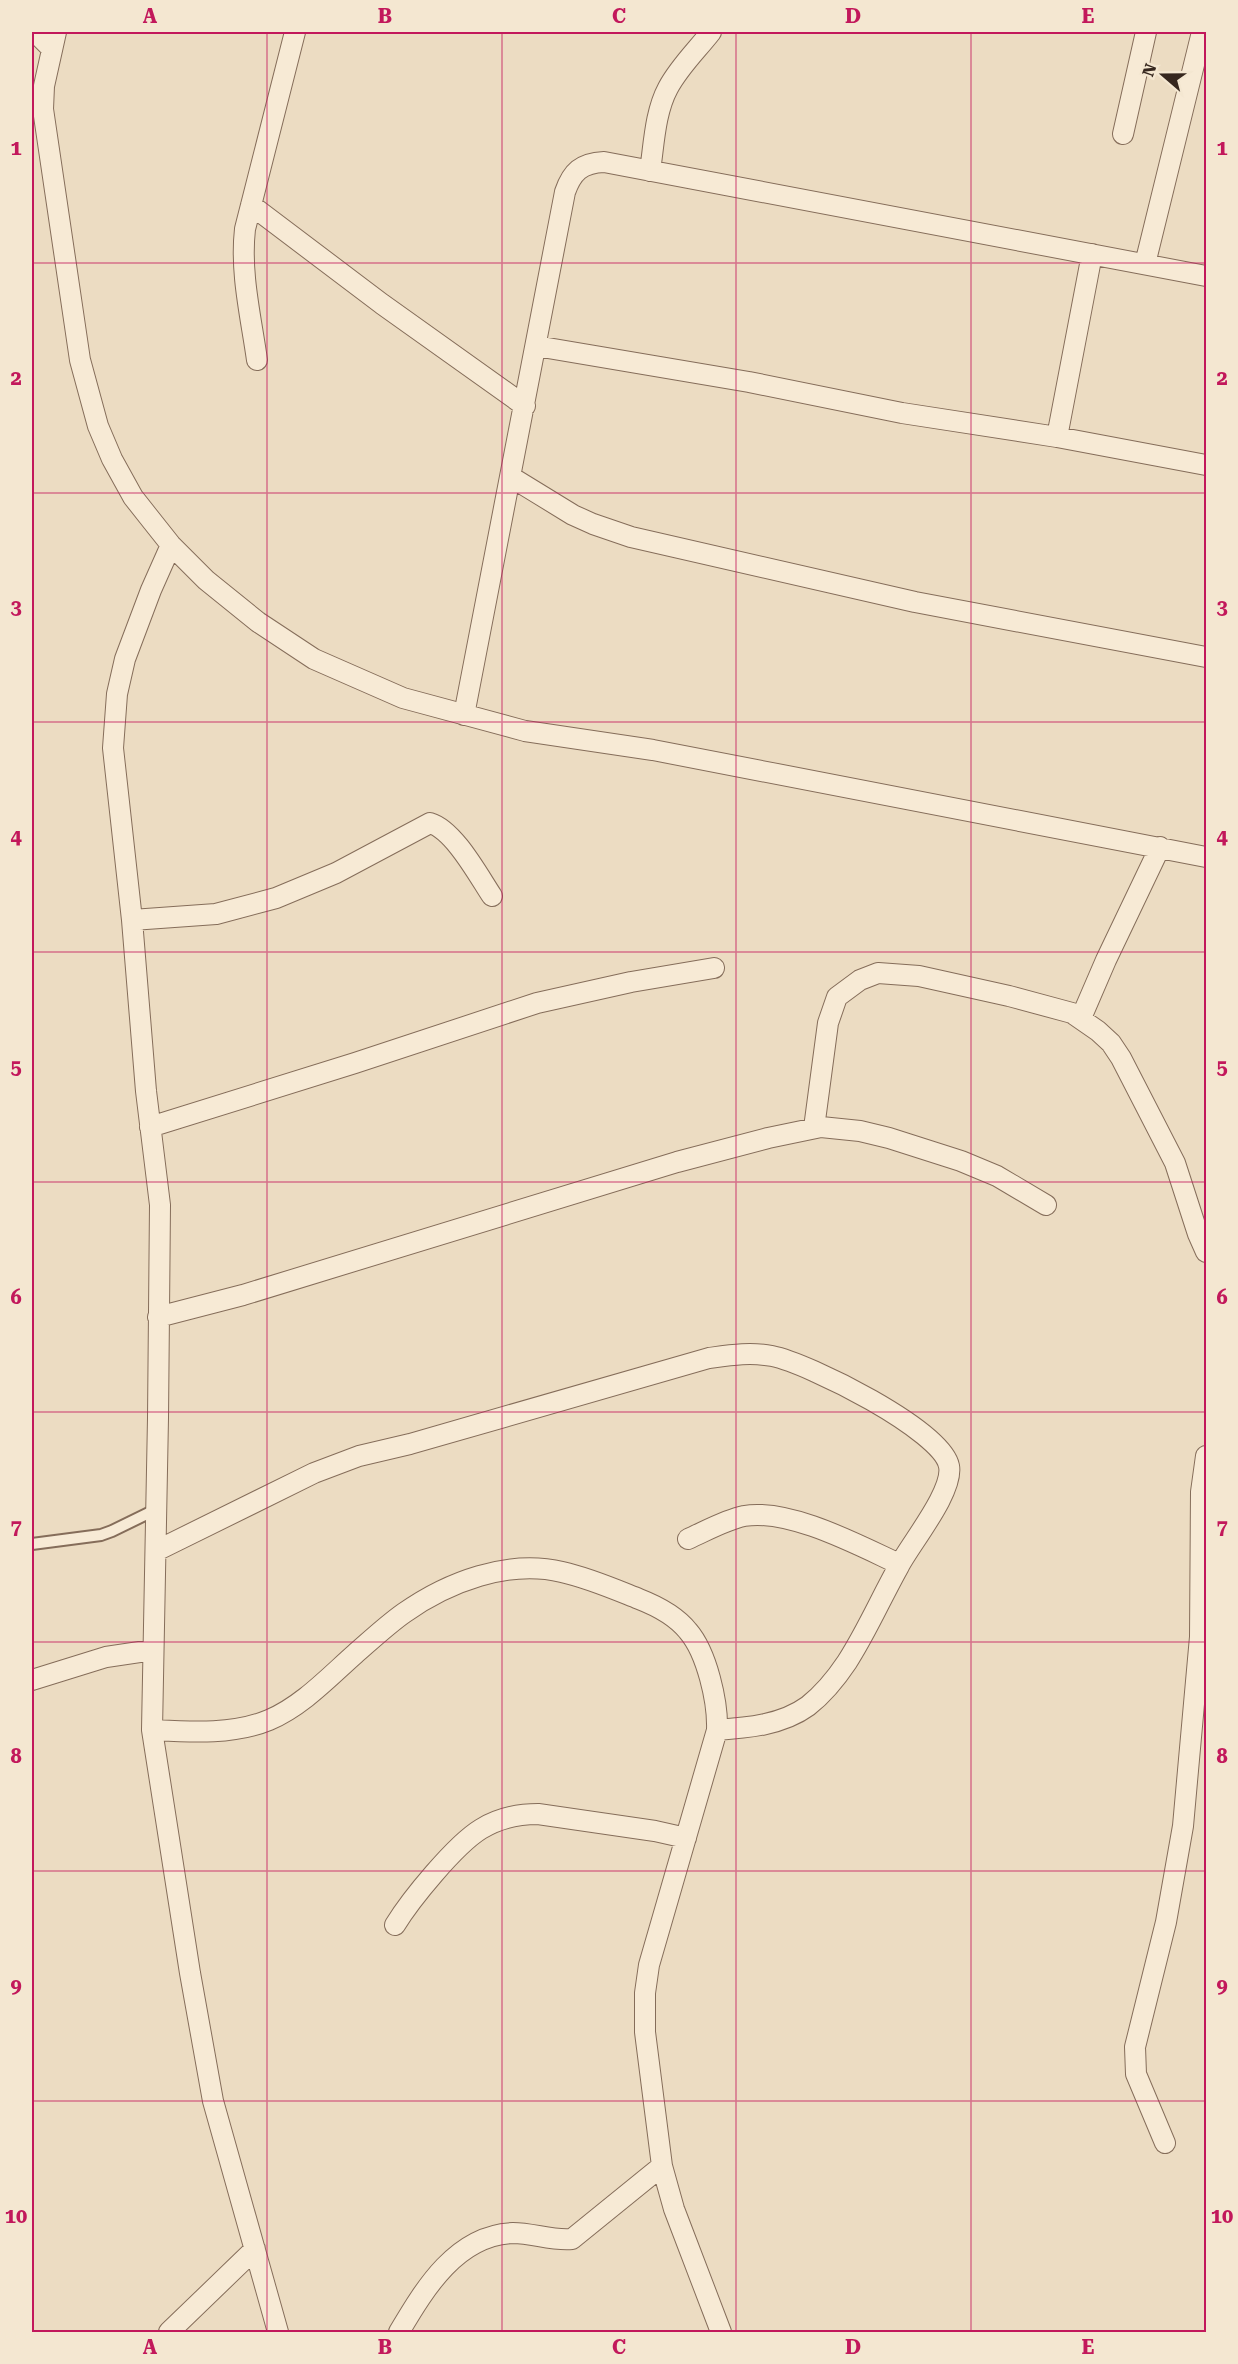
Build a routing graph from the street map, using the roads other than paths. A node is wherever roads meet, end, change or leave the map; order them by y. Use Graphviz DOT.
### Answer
graph roads {
  1 [pos="35,32"];
  2 [pos="295,32"];
  3 [pos="711,32"];
  4 [pos="1146,32"];
  5 [pos="1202,32"];
  6 [pos="54,40"];
  7 [pos="37,109"];
  8 [pos="1124,134"];
  9 [pos="650,171"];
  10 [pos="251,205"];
  11 [pos="1092,254"];
  12 [pos="1145,264"];
  13 [pos="1206,276"];
  14 [pos="536,346"];
  15 [pos="257,360"];
  16 [pos="525,406"];
  17 [pos="1057,437"];
  18 [pos="1206,465"];
  19 [pos="511,477"];
  20 [pos="171,545"];
  21 [pos="1206,657"];
  22 [pos="464,716"];
  23 [pos="1160,847"];
  24 [pos="1206,857"];
  25 [pos="492,896"];
  26 [pos="132,920"];
  27 [pos="714,968"];
  28 [pos="1082,1018"];
  29 [pos="150,1127"];
  30 [pos="814,1128"];
  31 [pos="1046,1204"];
  32 [pos="1206,1252"];
  33 [pos="158,1317"];
  34 [pos="1206,1456"];
  35 [pos="157,1509"];
  36 [pos="688,1539"];
  37 [pos="32,1544"];
  38 [pos="156,1551"];
  39 [pos="899,1564"];
  40 [pos="153,1650"];
  41 [pos="32,1680"];
  42 [pos="152,1730"];
  43 [pos="717,1730"];
  44 [pos="686,1838"];
  45 [pos="395,1925"];
  46 [pos="1165,2143"];
  47 [pos="662,2166"];
  48 [pos="255,2249"];
  49 [pos="169,2332"];
  50 [pos="278,2332"];
  51 [pos="399,2332"];
  52 [pos="721,2332"];
  1 -- 6 [label="street"];
  2 -- 10 [label="street"];
  3 -- 9 [label="street"];
  4 -- 8 [label="street"];
  5 -- 12 [label="street"];
  6 -- 7 [label="street"];
  7 -- 20 [label="street"];
  9 -- 11 [label="street"];
  9 -- 14 [label="street"];
  10 -- 15 [label="street"];
  10 -- 16 [label="street"];
  11 -- 12 [label="street"];
  11 -- 17 [label="street"];
  12 -- 13 [label="street"];
  14 -- 16 [label="street"];
  14 -- 17 [label="street"];
  16 -- 19 [label="street"];
  17 -- 18 [label="street"];
  19 -- 21 [label="street"];
  19 -- 22 [label="street"];
  20 -- 22 [label="street"];
  20 -- 26 [label="street"];
  22 -- 23 [label="street"];
  23 -- 24 [label="street"];
  23 -- 28 [label="street"];
  25 -- 26 [label="street"];
  26 -- 29 [label="street"];
  27 -- 29 [label="street"];
  28 -- 30 [label="street"];
  28 -- 32 [label="street"];
  29 -- 33 [label="street"];
  30 -- 31 [label="street"];
  30 -- 33 [label="street"];
  33 -- 35 [label="street"];
  34 -- 46 [label="street"];
  35 -- 37 [label="lane"];
  35 -- 38 [label="street"];
  36 -- 39 [label="street"];
  38 -- 39 [label="street"];
  38 -- 40 [label="street"];
  39 -- 43 [label="street"];
  40 -- 41 [label="street"];
  40 -- 42 [label="street"];
  42 -- 43 [label="street"];
  42 -- 48 [label="street"];
  43 -- 44 [label="street"];
  44 -- 45 [label="street"];
  44 -- 47 [label="street"];
  47 -- 51 [label="street"];
  47 -- 52 [label="street"];
  48 -- 49 [label="street"];
  48 -- 50 [label="street"];
}
